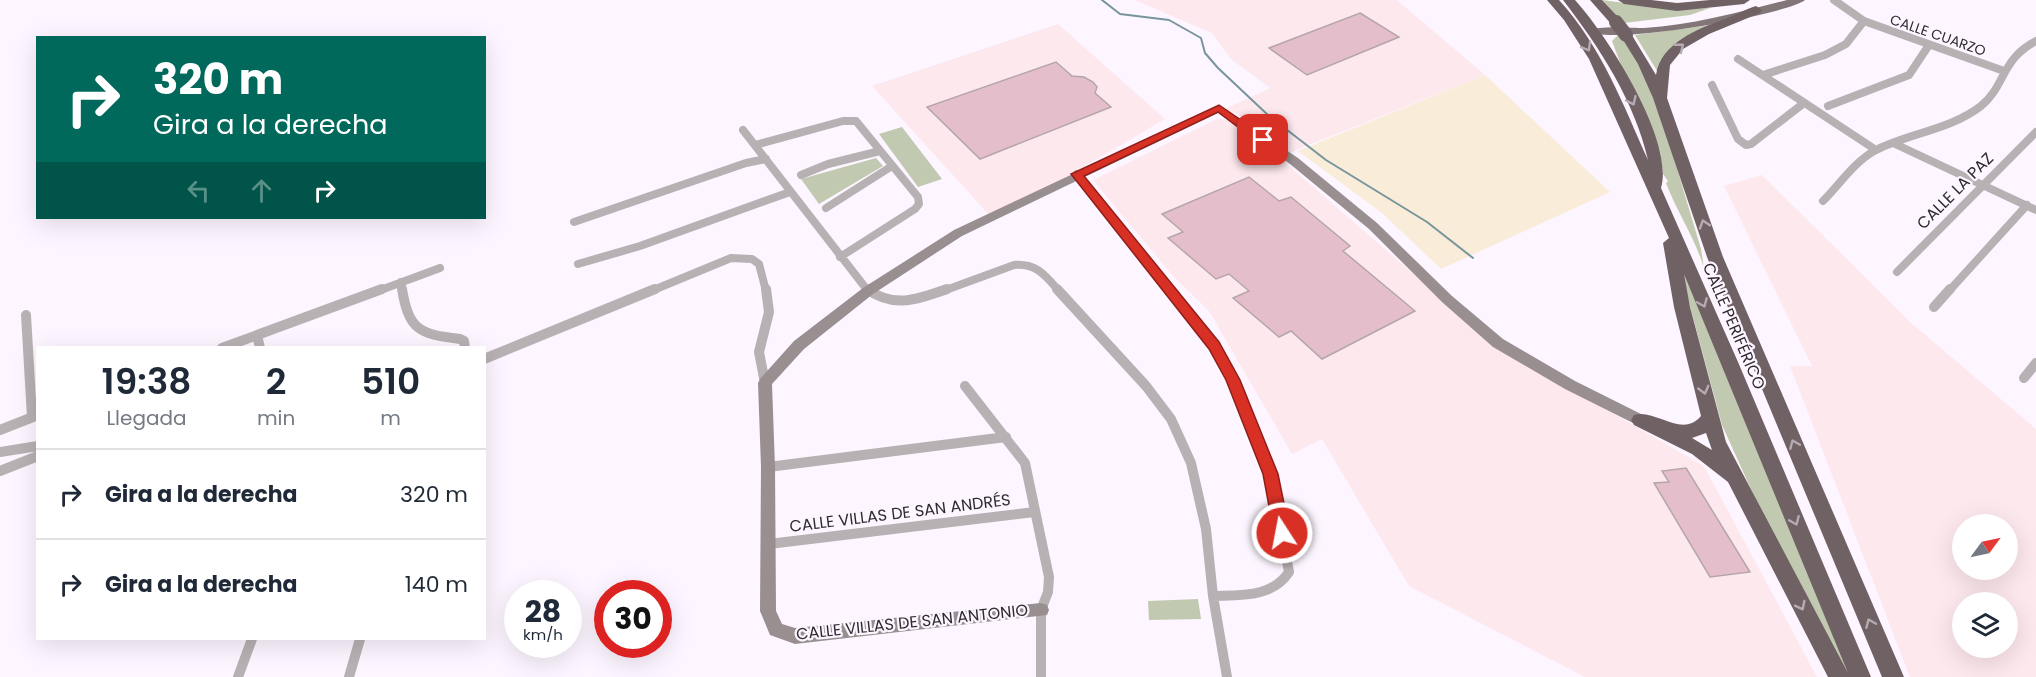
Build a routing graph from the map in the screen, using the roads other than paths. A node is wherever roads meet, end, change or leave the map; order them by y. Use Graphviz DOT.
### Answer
graph roads {
  1 [pos="1553,0"];
  2 [pos="1569,0"];
  3 [pos="1596,0"];
  4 [pos="1624,0"];
  5 [pos="1744,0"];
  6 [pos="1800,0"];
  7 [pos="1834,0"];
  8 [pos="1753,5"];
  9 [pos="1864,21"];
  10 [pos="1595,31"];
  11 [pos="2036,41"];
  12 [pos="1929,45"];
  13 [pos="1738,59"];
  14 [pos="2004,71"];
  15 [pos="1763,75"];
  16 [pos="1712,85"];
  17 [pos="1660,98"];
  18 [pos="1804,103"];
  19 [pos="1828,106"];
  20 [pos="743,130"];
  21 [pos="2036,132"];
  22 [pos="1893,143"];
  23 [pos="755,146"];
  24 [pos="1876,150"];
  25 [pos="880,151"];
  26 [pos="766,159"];
  27 [pos="892,166"];
  28 [pos="1077,174"];
  29 [pos="801,175"];
  30 [pos="1982,184"];
  31 [pos="1655,191"];
  32 [pos="790,192"];
  33 [pos="624,197"];
  34 [pos="1823,201"];
  35 [pos="2026,205"];
  36 [pos="826,208"];
  37 [pos="1664,210"];
  38 [pos="2036,210"];
  39 [pos="605,212"];
  40 [pos="574,222"];
  41 [pos="840,257"];
  42 [pos="578,264"];
  43 [pos="440,268"];
  44 [pos="1897,272"];
  45 [pos="401,282"];
  46 [pos="868,291"];
  47 [pos="1934,307"];
  48 [pos="26,315"];
  49 [pos="257,335"];
  50 [pos="227,346"];
  51 [pos="260,346"];
  52 [pos="465,346"];
  53 [pos="486,357"];
  54 [pos="2036,363"];
  55 [pos="2024,378"];
  56 [pos="765,382"];
  57 [pos="965,386"];
  58 [pos="35,416"];
  59 [pos="1711,417"];
  60 [pos="1640,420"];
  61 [pos="0,430"];
  62 [pos="1006,437"];
  63 [pos="36,446"];
  64 [pos="0,452"];
  65 [pos="36,457"];
  66 [pos="768,466"];
  67 [pos="0,471"];
  68 [pos="1739,484"];
  69 [pos="1034,513"];
  70 [pos="769,544"];
  71 [pos="1213,596"];
  72 [pos="1041,610"];
  73 [pos="252,640"];
  74 [pos="360,640"];
  75 [pos="238,677"];
  76 [pos="350,677"];
  77 [pos="1041,677"];
  78 [pos="1227,677"];
  79 [pos="1839,677"];
  80 [pos="1860,677"];
  81 [pos="1893,677"];
  1 -- 31 [label="highway, CALLE PERIFÉRICO, one-way"];
  2 -- 10 [label="highway"];
  3 -- 17 [label="highway, CALLE PERIFÉRICO, bridge"];
  4 -- 5 [label="highway"];
  6 -- 8 [label="main road"];
  7 -- 9 [label="street, CALLE CUARZO"];
  8 -- 10 [label="main road"];
  17 -- 8 [label="highway, one-way"];
  9 -- 12 [label="street, CALLE CUARZO"];
  9 -- 15 [label="street"];
  10 -- 31 [label="highway, one-way"];
  11 -- 14 [label="street"];
  12 -- 14 [label="street, CALLE CUARZO"];
  12 -- 19 [label="street"];
  13 -- 15 [label="street"];
  14 -- 22 [label="street"];
  15 -- 18 [label="street"];
  16 -- 18 [label="street"];
  81 -- 17 [label="highway, CALLE PERIFÉRICO, one-way"];
  18 -- 24 [label="street"];
  20 -- 23 [label="street"];
  21 -- 30 [label="street, CALLE LA PAZ"];
  22 -- 24 [label="street"];
  22 -- 30 [label="street"];
  23 -- 25 [label="street"];
  23 -- 26 [label="street"];
  24 -- 34 [label="street"];
  25 -- 27 [label="street"];
  25 -- 29 [label="street"];
  26 -- 32 [label="street"];
  26 -- 39 [label="street"];
  27 -- 36 [label="street"];
  27 -- 41 [label="street"];
  28 -- 46 [label="street"];
  28 -- 60 [label="street"];
  28 -- 71 [label="street"];
  30 -- 35 [label="street"];
  30 -- 44 [label="street, CALLE LA PAZ"];
  31 -- 37 [label="highway, CALLE PERIFÉRICO"];
  32 -- 41 [label="street"];
  32 -- 42 [label="street"];
  33 -- 39 [label="street"];
  35 -- 38 [label="street"];
  35 -- 47 [label="street"];
  37 -- 59 [label="highway, one-way"];
  37 -- 80 [label="highway, CALLE PERIFÉRICO, one-way"];
  39 -- 40 [label="street"];
  41 -- 46 [label="street"];
  43 -- 45 [label="street"];
  45 -- 49 [label="street"];
  45 -- 52 [label="street"];
  46 -- 56 [label="street"];
  46 -- 71 [label="street"];
  48 -- 58 [label="street"];
  49 -- 50 [label="street"];
  49 -- 51 [label="street"];
  53 -- 56 [label="street"];
  54 -- 55 [label="street"];
  56 -- 66 [label="street, CALLE VILLAS DE SAN ANTONIO"];
  57 -- 62 [label="street"];
  58 -- 61 [label="street"];
  59 -- 60 [label="highway"];
  59 -- 68 [label="highway"];
  60 -- 68 [label="highway"];
  62 -- 66 [label="street"];
  62 -- 69 [label="street"];
  63 -- 64 [label="street"];
  65 -- 67 [label="street"];
  66 -- 70 [label="street, CALLE VILLAS DE SAN ANTONIO"];
  68 -- 79 [label="highway, one-way"];
  69 -- 70 [label="street, CALLE VILLAS DE SAN ANDRÉS"];
  69 -- 72 [label="street"];
  70 -- 72 [label="street, CALLE VILLAS DE SAN ANTONIO"];
  71 -- 78 [label="street"];
  72 -- 77 [label="street"];
  73 -- 75 [label="street"];
  74 -- 76 [label="street"];
}
